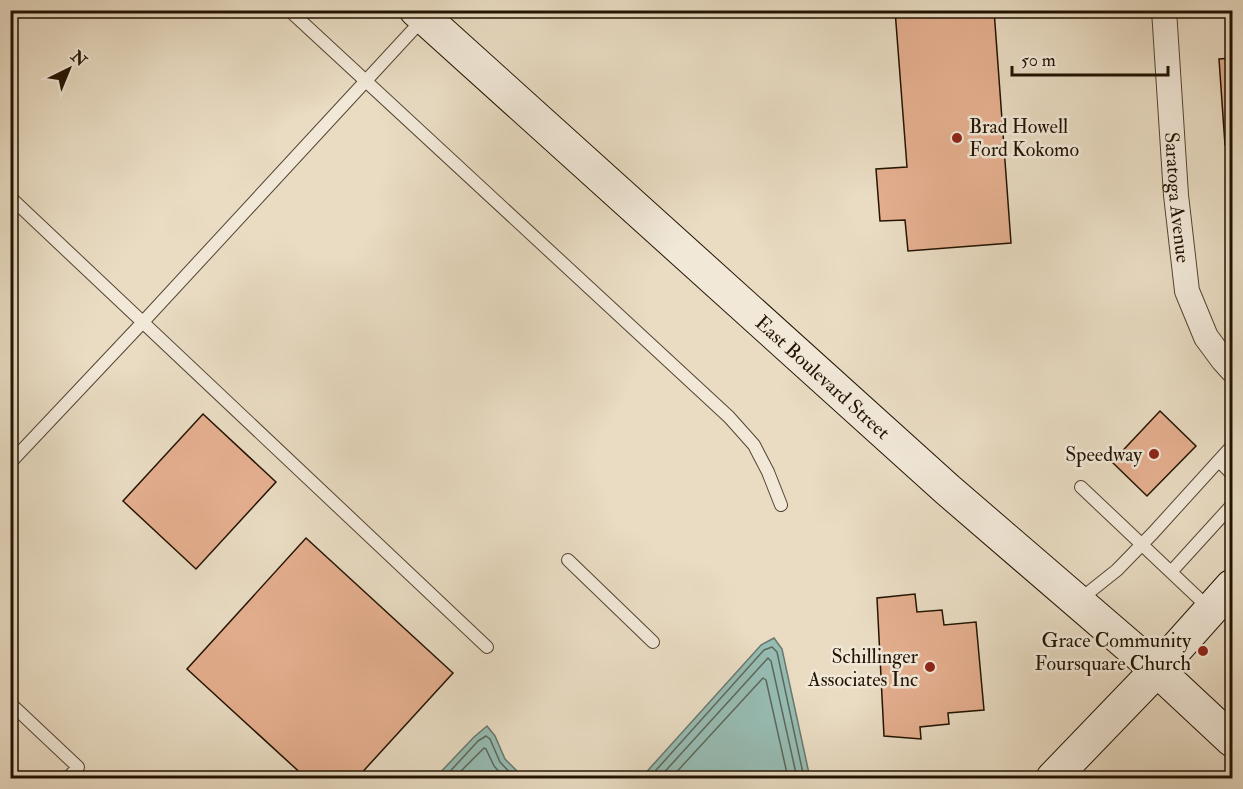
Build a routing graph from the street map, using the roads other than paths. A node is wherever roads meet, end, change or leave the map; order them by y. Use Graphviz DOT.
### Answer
graph roads {
  1 [pos="289,10"];
  2 [pos="1164,10"];
  3 [pos="420,14"];
  4 [pos="365,81"];
  5 [pos="10,197"];
  6 [pos="143,322"];
  7 [pos="1233,370"];
  8 [pos="1233,446"];
  9 [pos="1219,461"];
  10 [pos="10,463"];
  11 [pos="1233,474"];
  12 [pos="1081,487"];
  13 [pos="782,505"];
  14 [pos="1233,505"];
  15 [pos="1141,544"];
  16 [pos="568,560"];
  17 [pos="1171,572"];
  18 [pos="1222,598"];
  19 [pos="1077,602"];
  20 [pos="653,642"];
  21 [pos="487,647"];
  22 [pos="1157,670"];
  23 [pos="10,704"];
  24 [pos="1233,740"];
  25 [pos="68,778"];
  26 [pos="1053,778"];
  1 -- 4 [label="lane"];
  2 -- 7 [label="street, Saratoga Avenue"];
  3 -- 4 [label="lane"];
  3 -- 19 [label="main road, East Boulevard Street"];
  4 -- 6 [label="lane"];
  4 -- 13 [label="lane"];
  5 -- 6 [label="lane"];
  6 -- 10 [label="lane"];
  6 -- 21 [label="lane"];
  8 -- 9 [label="lane"];
  9 -- 11 [label="lane"];
  9 -- 15 [label="lane"];
  12 -- 15 [label="lane"];
  14 -- 17 [label="lane"];
  15 -- 17 [label="lane"];
  15 -- 19 [label="lane"];
  16 -- 20 [label="lane"];
  17 -- 18 [label="lane"];
  18 -- 22 [label="main road"];
  19 -- 22 [label="main road, East Boulevard Street"];
  22 -- 24 [label="main road, East Boulevard Street"];
  22 -- 26 [label="main road"];
  23 -- 25 [label="lane"];
}
